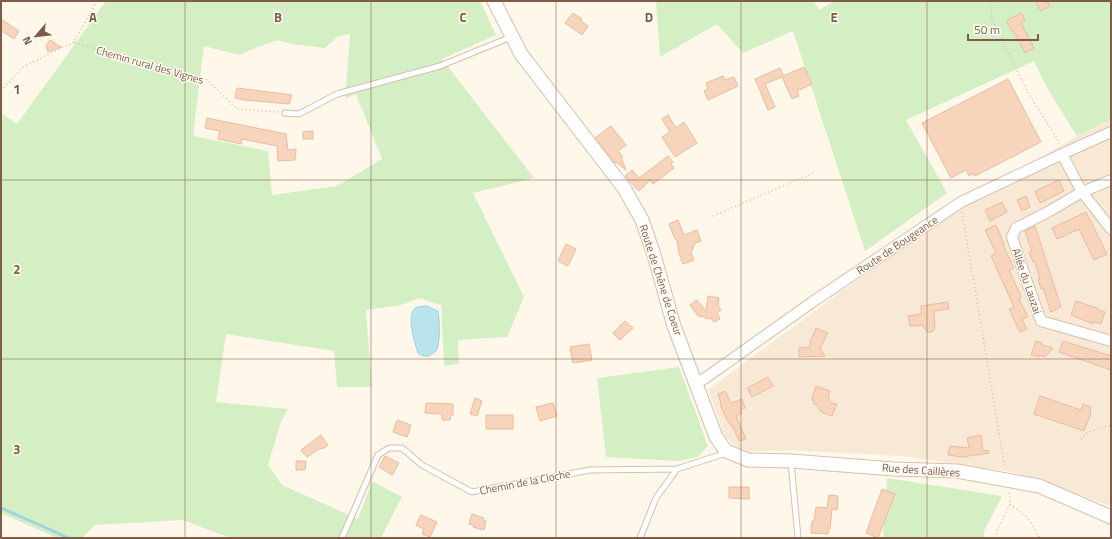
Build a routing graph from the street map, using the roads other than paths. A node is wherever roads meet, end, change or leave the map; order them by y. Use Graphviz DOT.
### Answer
graph roads {
  1 [pos="494,1"];
  2 [pos="512,36"];
  3 [pos="284,113"];
  4 [pos="1111,132"];
  5 [pos="1062,154"];
  6 [pos="1111,180"];
  7 [pos="1082,192"];
  8 [pos="1111,229"];
  9 [pos="1111,341"];
  10 [pos="696,383"];
  11 [pos="726,451"];
  12 [pos="791,461"];
  13 [pos="677,469"];
  14 [pos="1111,517"];
  15 [pos="342,538"];
  16 [pos="640,538"];
  17 [pos="798,538"];
  1 -- 2 [label="street, Route de Chêne de Coeur"];
  2 -- 3 [label="lane"];
  2 -- 10 [label="street, Route de Chêne de Coeur"];
  4 -- 5 [label="street, Route de Bougeance"];
  5 -- 7 [label="street"];
  5 -- 10 [label="street, Route de Bougeance"];
  6 -- 7 [label="street, Allée du Lauzai"];
  7 -- 8 [label="street"];
  7 -- 9 [label="street, Allée du Lauzai"];
  10 -- 11 [label="street, Route de Chêne de Coeur"];
  11 -- 12 [label="street, Rue des Caillères"];
  11 -- 13 [label="lane, Chemin de la Cloche"];
  12 -- 14 [label="street, Rue des Caillères"];
  12 -- 17 [label="lane"];
  13 -- 15 [label="lane, Chemin de la Cloche"];
  13 -- 16 [label="lane"];
}
